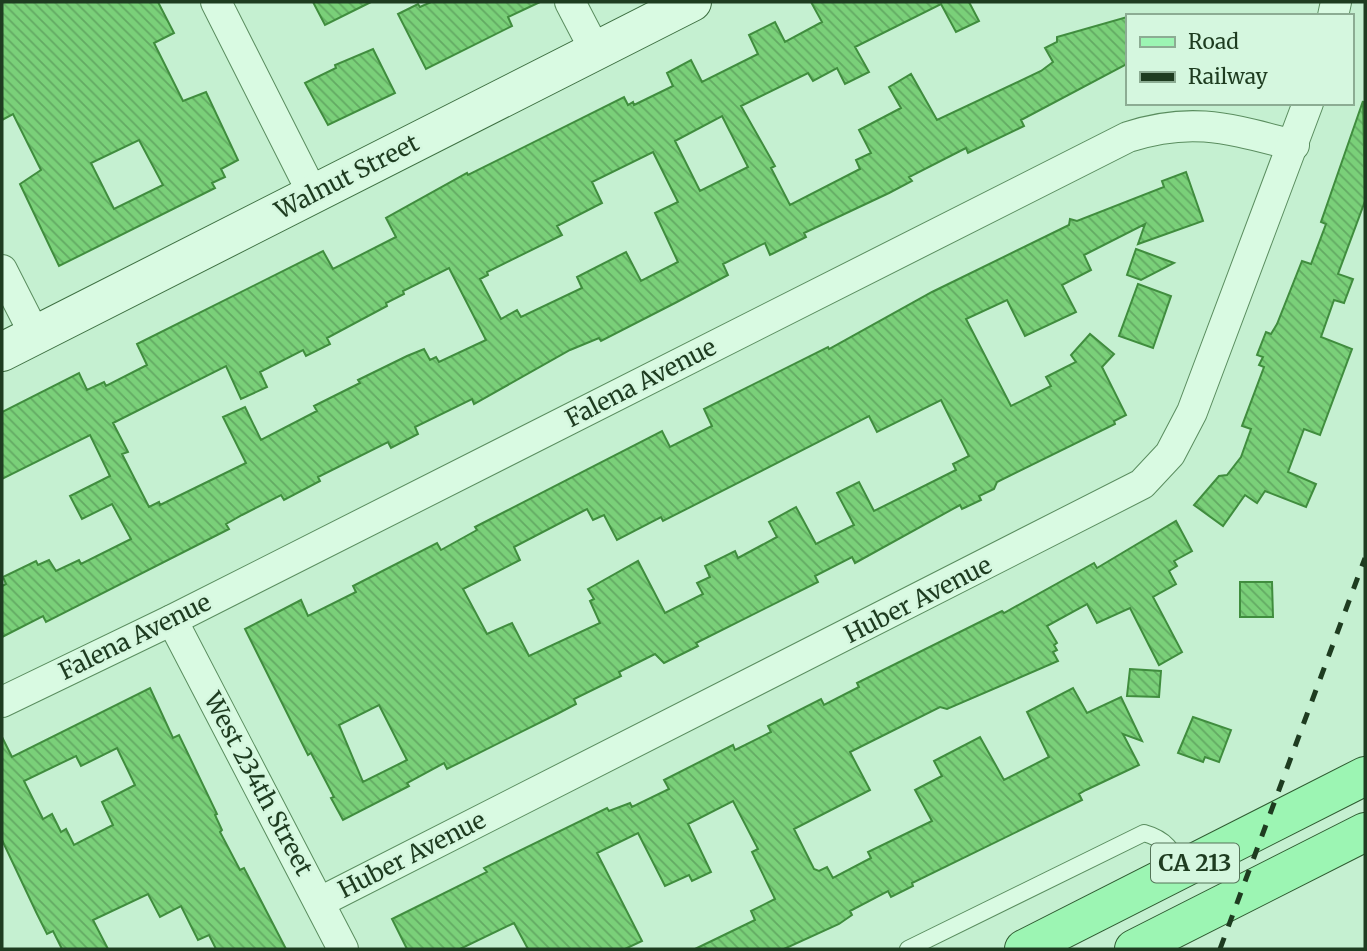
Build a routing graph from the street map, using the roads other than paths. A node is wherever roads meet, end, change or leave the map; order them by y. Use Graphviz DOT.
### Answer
graph roads {
  1 [pos="216,2"];
  2 [pos="570,2"];
  3 [pos="692,2"];
  4 [pos="594,50"];
  5 [pos="1307,105"];
  6 [pos="1294,145"];
  7 [pos="313,194"];
  8 [pos="2,270"];
  9 [pos="35,335"];
  10 [pos="2,352"];
  11 [pos="172,620"];
  12 [pos="2,702"];
  13 [pos="1365,776"];
  14 [pos="1365,832"];
  15 [pos="1182,870"];
  16 [pos="320,902"];
  17 [pos="343,949"];
  18 [pos="908,949"];
  19 [pos="1024,949"];
  20 [pos="1134,949"];
  1 -- 7 [label="street"];
  2 -- 4 [label="street"];
  3 -- 4 [label="street, Walnut Street"];
  4 -- 7 [label="street, Walnut Street"];
  5 -- 6 [label="street, Huber Avenue"];
  6 -- 11 [label="street, Falena Avenue"];
  6 -- 16 [label="street, Huber Avenue"];
  7 -- 9 [label="street, Walnut Street"];
  8 -- 9 [label="street"];
  9 -- 10 [label="street, Walnut Street"];
  11 -- 12 [label="street, Falena Avenue"];
  11 -- 16 [label="street, West 234th Street"];
  13 -- 15 [label="main road, CA 213"];
  14 -- 20 [label="main road, CA 213"];
  15 -- 18 [label="lane"];
  15 -- 19 [label="main road, CA 213"];
  16 -- 17 [label="street, West 234th Street"];
}
